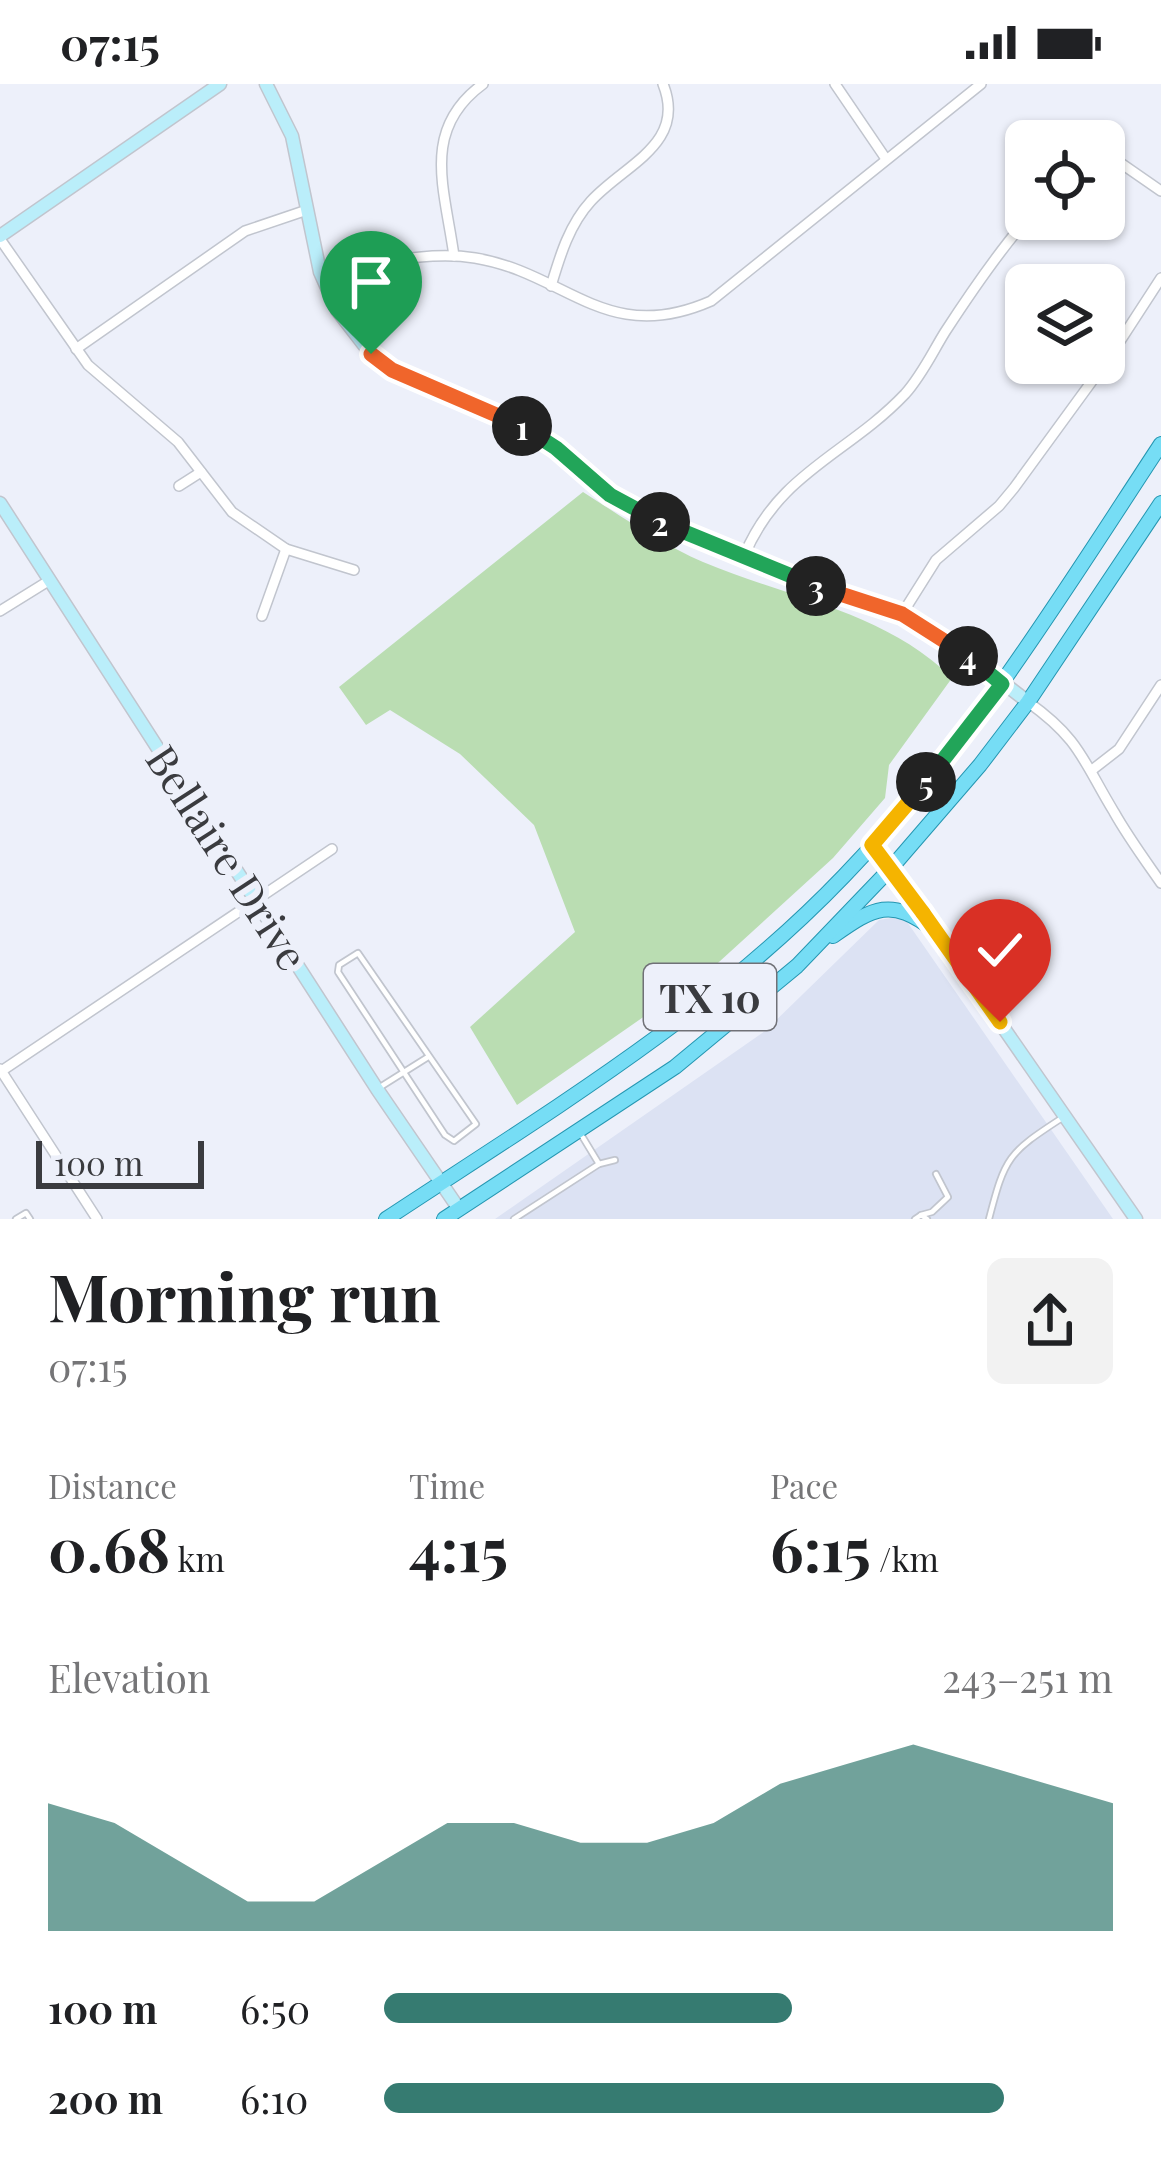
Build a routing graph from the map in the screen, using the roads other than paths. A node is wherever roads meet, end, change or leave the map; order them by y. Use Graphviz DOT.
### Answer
graph roads {
  1 [pos="220,84"];
  2 [pos="266,84"];
  3 [pos="483,84"];
  4 [pos="663,84"];
  5 [pos="835,84"];
  6 [pos="981,84"];
  7 [pos="886,159"];
  8 [pos="1125,166"];
  9 [pos="1161,191"];
  10 [pos="307,210"];
  11 [pos="0,237"];
  12 [pos="1009,240"];
  13 [pos="454,256"];
  14 [pos="320,272"];
  15 [pos="1161,278"];
  16 [pos="550,286"];
  17 [pos="76,349"];
  18 [pos="1161,443"];
  19 [pos="201,472"];
  20 [pos="179,487"];
  21 [pos="0,503"];
  22 [pos="1161,503"];
  23 [pos="286,549"];
  24 [pos="744,556"];
  25 [pos="354,570"];
  26 [pos="50,580"];
  27 [pos="0,611"];
  28 [pos="902,614"];
  29 [pos="262,616"];
  30 [pos="1002,684"];
  31 [pos="1161,685"];
  32 [pos="1028,702"];
  33 [pos="1092,770"];
  34 [pos="872,845"];
  35 [pos="332,849"];
  36 [pos="892,867"];
  37 [pos="1161,883"];
  38 [pos="255,900"];
  39 [pos="934,930"];
  40 [pos="797,966"];
  41 [pos="430,1056"];
  42 [pos="0,1071"];
  43 [pos="404,1072"];
  44 [pos="377,1090"];
  45 [pos="1067,1115"];
  46 [pos="578,1131"];
  47 [pos="616,1160"];
  48 [pos="599,1164"];
  49 [pos="936,1174"];
  50 [pos="441,1183"];
  51 [pos="461,1214"];
  52 [pos="921,1218"];
  53 [pos="16,1219"];
  54 [pos="30,1219"];
  55 [pos="97,1219"];
  56 [pos="386,1219"];
  57 [pos="444,1219"];
  58 [pos="514,1219"];
  59 [pos="988,1219"];
  60 [pos="1136,1219"];
  1 -- 11 [label="street"];
  2 -- 10 [label="street"];
  3 -- 13 [label="street"];
  4 -- 16 [label="street"];
  5 -- 7 [label="street"];
  6 -- 7 [label="street"];
  7 -- 16 [label="street"];
  8 -- 9 [label="street"];
  10 -- 14 [label="street"];
  10 -- 17 [label="street"];
  11 -- 17 [label="street"];
  12 -- 24 [label="street"];
  13 -- 14 [label="street"];
  13 -- 16 [label="street"];
  14 -- 24 [label="street"];
  15 -- 28 [label="street"];
  17 -- 19 [label="street"];
  18 -- 30 [label="main road, TX 10"];
  19 -- 20 [label="street"];
  19 -- 23 [label="street"];
  21 -- 26 [label="street, Bellaire Drive"];
  22 -- 32 [label="main road, TX 10"];
  23 -- 25 [label="street"];
  23 -- 29 [label="street"];
  24 -- 28 [label="street"];
  26 -- 27 [label="street"];
  26 -- 38 [label="street, Bellaire Drive"];
  28 -- 30 [label="street"];
  30 -- 32 [label="street"];
  30 -- 34 [label="main road, TX 10"];
  31 -- 33 [label="street"];
  32 -- 33 [label="street"];
  32 -- 36 [label="main road, TX 10"];
  33 -- 37 [label="street"];
  34 -- 36 [label="street"];
  34 -- 50 [label="main road, TX 10"];
  35 -- 38 [label="street"];
  36 -- 39 [label="street"];
  36 -- 40 [label="main road, TX 10"];
  38 -- 42 [label="street"];
  38 -- 44 [label="street, Bellaire Drive"];
  39 -- 40 [label="main road"];
  39 -- 45 [label="street"];
  40 -- 46 [label="main road, TX 10"];
  41 -- 43 [label="lane"];
  41 -- 43 [label="lane"];
  41 -- 43 [label="lane"];
  42 -- 55 [label="street"];
  43 -- 44 [label="lane"];
  44 -- 50 [label="street, Bellaire Drive"];
  45 -- 59 [label="lane"];
  45 -- 60 [label="street"];
  46 -- 48 [label="lane"];
  46 -- 51 [label="main road, TX 10"];
  47 -- 48 [label="lane"];
  48 -- 58 [label="lane"];
  49 -- 52 [label="lane"];
  50 -- 51 [label="street, Bellaire Drive"];
  50 -- 56 [label="main road, TX 10"];
  51 -- 57 [label="main road, TX 10"];
  53 -- 54 [label="lane"];
}
